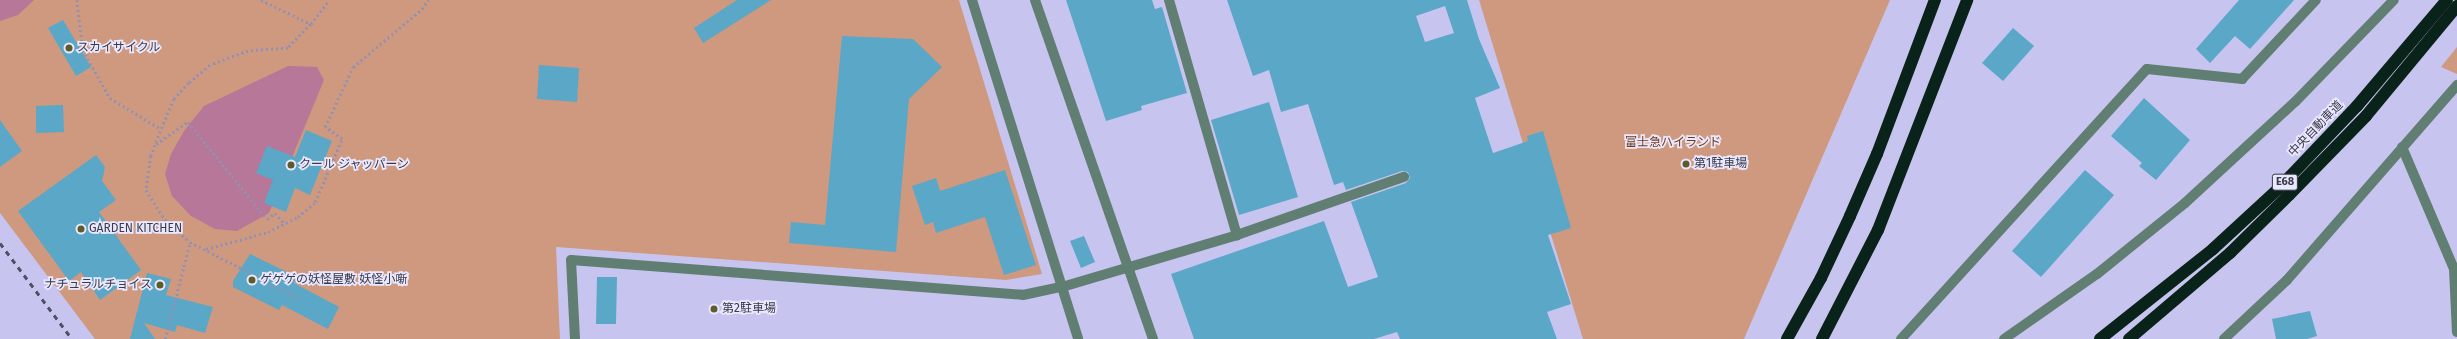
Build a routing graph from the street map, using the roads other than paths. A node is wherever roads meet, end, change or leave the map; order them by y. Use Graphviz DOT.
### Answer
graph roads {
  1 [pos="972,0"];
  2 [pos="1035,0"];
  3 [pos="1170,0"];
  4 [pos="1935,0"];
  5 [pos="1967,0"];
  6 [pos="2316,0"];
  7 [pos="2394,0"];
  8 [pos="2446,0"];
  9 [pos="2457,6"];
  10 [pos="2457,85"];
  11 [pos="2402,147"];
  12 [pos="1404,177"];
  13 [pos="1237,235"];
  14 [pos="1126,268"];
  15 [pos="1062,287"];
  16 [pos="2457,332"];
  17 [pos="575,339"];
  18 [pos="1078,339"];
  19 [pos="1153,339"];
  20 [pos="1787,339"];
  21 [pos="1822,339"];
  22 [pos="1901,339"];
  23 [pos="2004,339"];
  24 [pos="2100,339"];
  25 [pos="2129,339"];
  26 [pos="2224,339"];
  1 -- 15 [label="street"];
  2 -- 14 [label="street"];
  3 -- 13 [label="street"];
  4 -- 20 [label="highway"];
  5 -- 21 [label="highway"];
  6 -- 22 [label="street"];
  7 -- 23 [label="street"];
  8 -- 24 [label="highway, 中央自動車道 / E68"];
  9 -- 25 [label="highway, E68"];
  10 -- 11 [label="street"];
  11 -- 16 [label="street"];
  11 -- 26 [label="street"];
  12 -- 13 [label="street"];
  13 -- 14 [label="street"];
  14 -- 15 [label="street"];
  14 -- 19 [label="street"];
  15 -- 17 [label="street"];
  15 -- 18 [label="street"];
}
